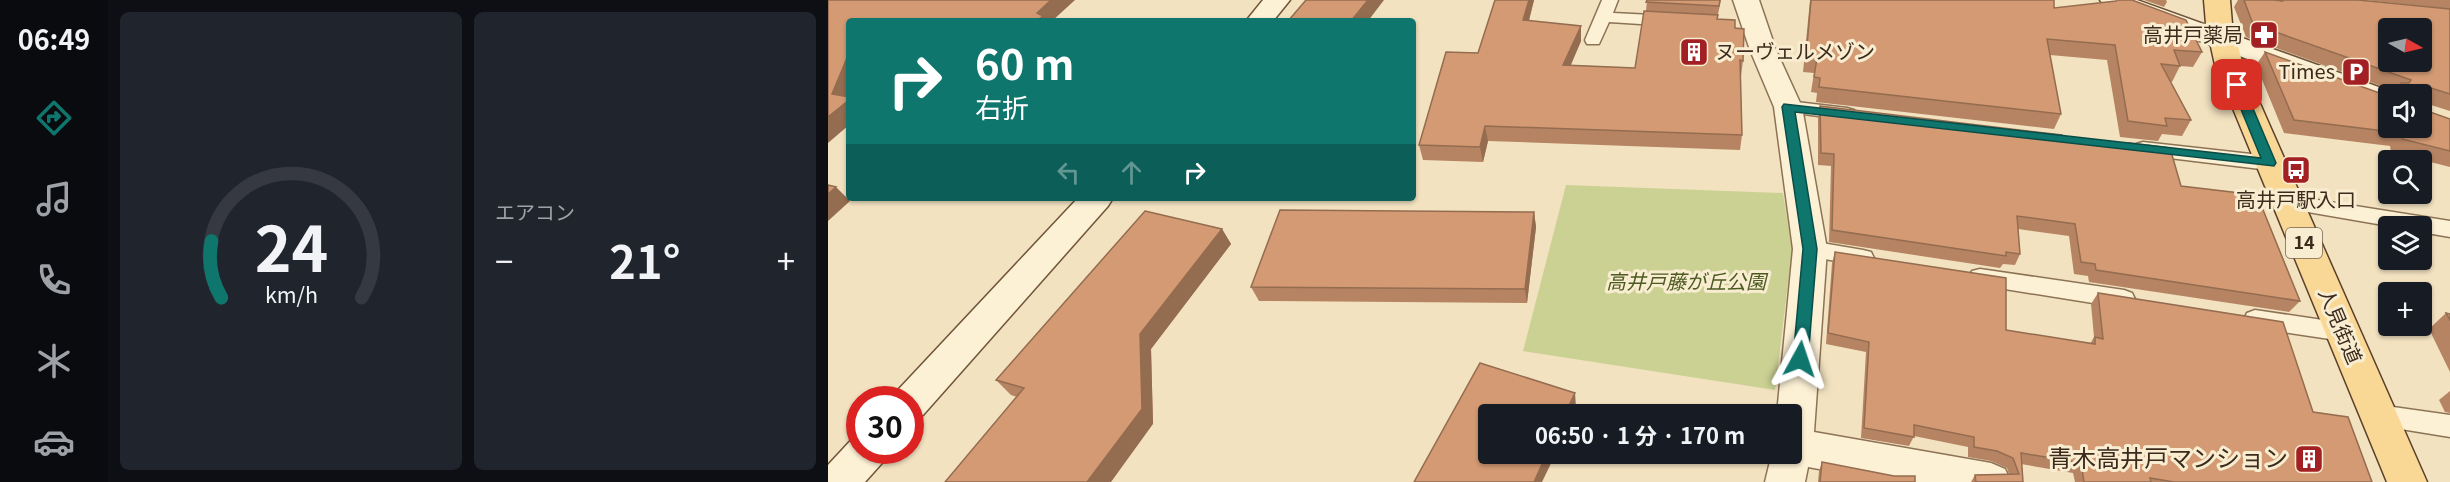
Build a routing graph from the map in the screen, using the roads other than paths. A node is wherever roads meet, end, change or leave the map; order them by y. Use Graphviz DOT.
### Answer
graph roads {
  1 [pos="1276,0"];
  2 [pos="1610,0"];
  3 [pos="2113,0"];
  4 [pos="2217,0"];
  5 [pos="1744,16"];
  6 [pos="1603,17"];
  7 [pos="1261,18"];
  8 [pos="1685,21"];
  9 [pos="2222,39"];
  10 [pos="1593,40"];
  11 [pos="2378,97"];
  12 [pos="1788,107"];
  13 [pos="1870,117"];
  14 [pos="2127,147"];
  15 [pos="2269,163"];
  16 [pos="1094,201"];
  17 [pos="2286,202"];
  18 [pos="2450,229"];
  19 [pos="1810,249"];
  20 [pos="1880,261"];
  21 [pos="1962,274"];
  22 [pos="2147,303"];
  23 [pos="2239,317"];
  24 [pos="2343,332"];
  25 [pos="924,388"];
  26 [pos="1795,404"];
  27 [pos="2379,416"];
  28 [pos="2450,426"];
  29 [pos="855,464"];
  30 [pos="1789,464"];
  31 [pos="839,482"];
  32 [pos="1991,482"];
  33 [pos="2407,482"];
  1 -- 7 [label="street"];
  2 -- 6 [label="lane"];
  3 -- 9 [label="street"];
  4 -- 9 [label="main road, 人見街道 / 14"];
  5 -- 12 [label="street"];
  6 -- 8 [label="lane"];
  6 -- 10 [label="lane"];
  9 -- 11 [label="street"];
  9 -- 15 [label="main road, 人見街道 / 14"];
  12 -- 13 [label="lane"];
  12 -- 19 [label="street"];
  14 -- 15 [label="lane"];
  15 -- 17 [label="main road, 人見街道 / 14"];
  16 -- 25 [label="street"];
  17 -- 18 [label="lane"];
  17 -- 24 [label="main road, 人見街道 / 14"];
  19 -- 20 [label="lane"];
  19 -- 26 [label="street"];
  21 -- 22 [label="lane"];
  23 -- 24 [label="lane"];
  24 -- 27 [label="main road, 人見街道 / 14"];
  27 -- 28 [label="lane"];
  27 -- 33 [label="main road, 人見街道 / 14"];
  29 -- 31 [label="street"];
  30 -- 32 [label="street"];
}
